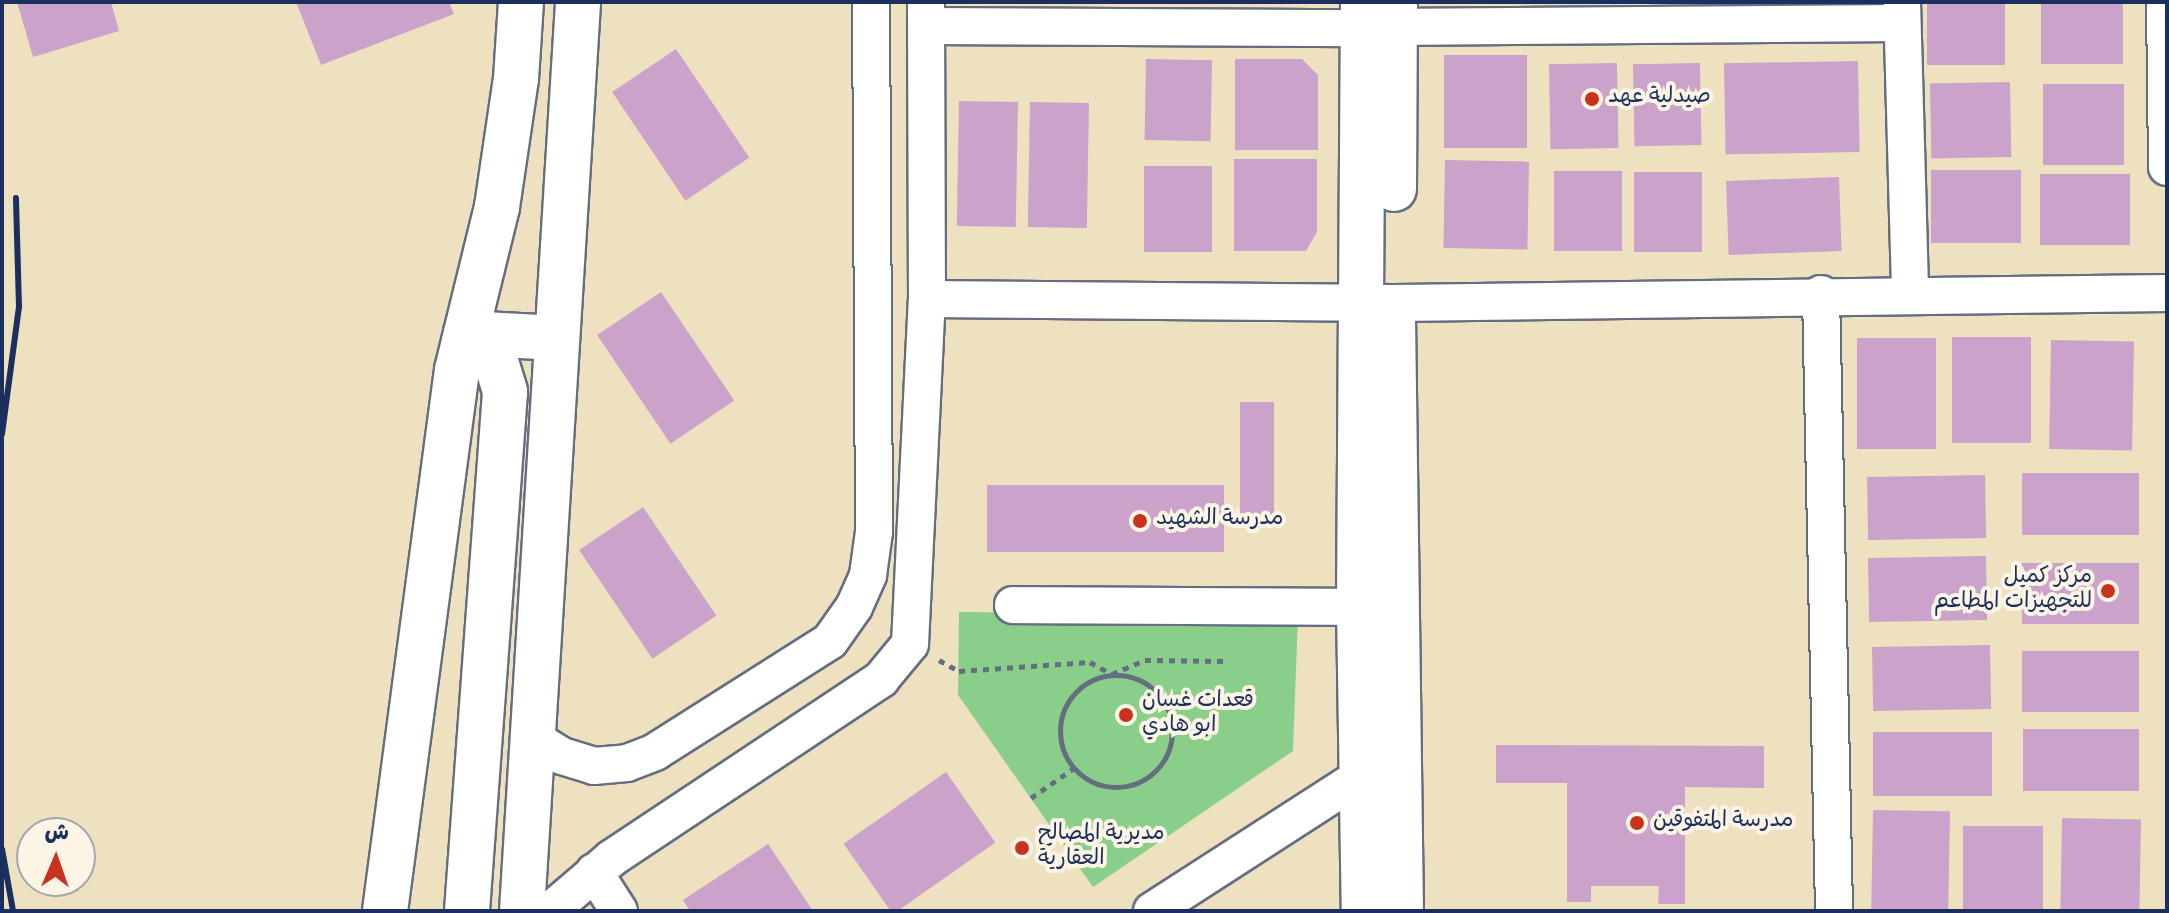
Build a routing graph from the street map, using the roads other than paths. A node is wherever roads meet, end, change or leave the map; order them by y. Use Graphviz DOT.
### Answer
graph roads {
  1 [pos="521,2"];
  2 [pos="578,2"];
  3 [pos="871,2"];
  4 [pos="2165,2"];
  5 [pos="1902,13"];
  6 [pos="926,14"];
  7 [pos="1379,15"];
  8 [pos="2167,126"];
  9 [pos="2167,167"];
  10 [pos="2167,293"];
  11 [pos="1821,294"];
  12 [pos="1910,294"];
  13 [pos="927,299"];
  14 [pos="1378,303"];
  15 [pos="465,337"];
  16 [pos="557,338"];
  17 [pos="1013,605"];
  18 [pos="1359,607"];
  19 [pos="533,738"];
  20 [pos="1360,777"];
  21 [pos="594,872"];
  22 [pos="385,911"];
  23 [pos="467,911"];
  24 [pos="522,911"];
  25 [pos="550,911"];
  26 [pos="619,911"];
  27 [pos="1152,911"];
  28 [pos="1364,911"];
  29 [pos="1401,911"];
  30 [pos="1834,911"];
  1 -- 15 [label="street"];
  2 -- 16 [label="street"];
  3 -- 19 [label="street"];
  4 -- 8 [label="street"];
  5 -- 7 [label="street"];
  5 -- 12 [label="street"];
  6 -- 7 [label="street"];
  6 -- 13 [label="street"];
  7 -- 14 [label="street"];
  8 -- 9 [label="street"];
  10 -- 12 [label="street"];
  11 -- 12 [label="street"];
  11 -- 14 [label="street"];
  11 -- 30 [label="street"];
  13 -- 14 [label="street"];
  13 -- 21 [label="street"];
  14 -- 18 [label="street"];
  14 -- 29 [label="street"];
  15 -- 16 [label="street"];
  15 -- 22 [label="street"];
  15 -- 23 [label="street"];
  16 -- 19 [label="street"];
  17 -- 18 [label="street"];
  18 -- 20 [label="street"];
  19 -- 24 [label="street"];
  20 -- 27 [label="street"];
  20 -- 28 [label="street"];
  21 -- 25 [label="street"];
  21 -- 26 [label="street"];
}
